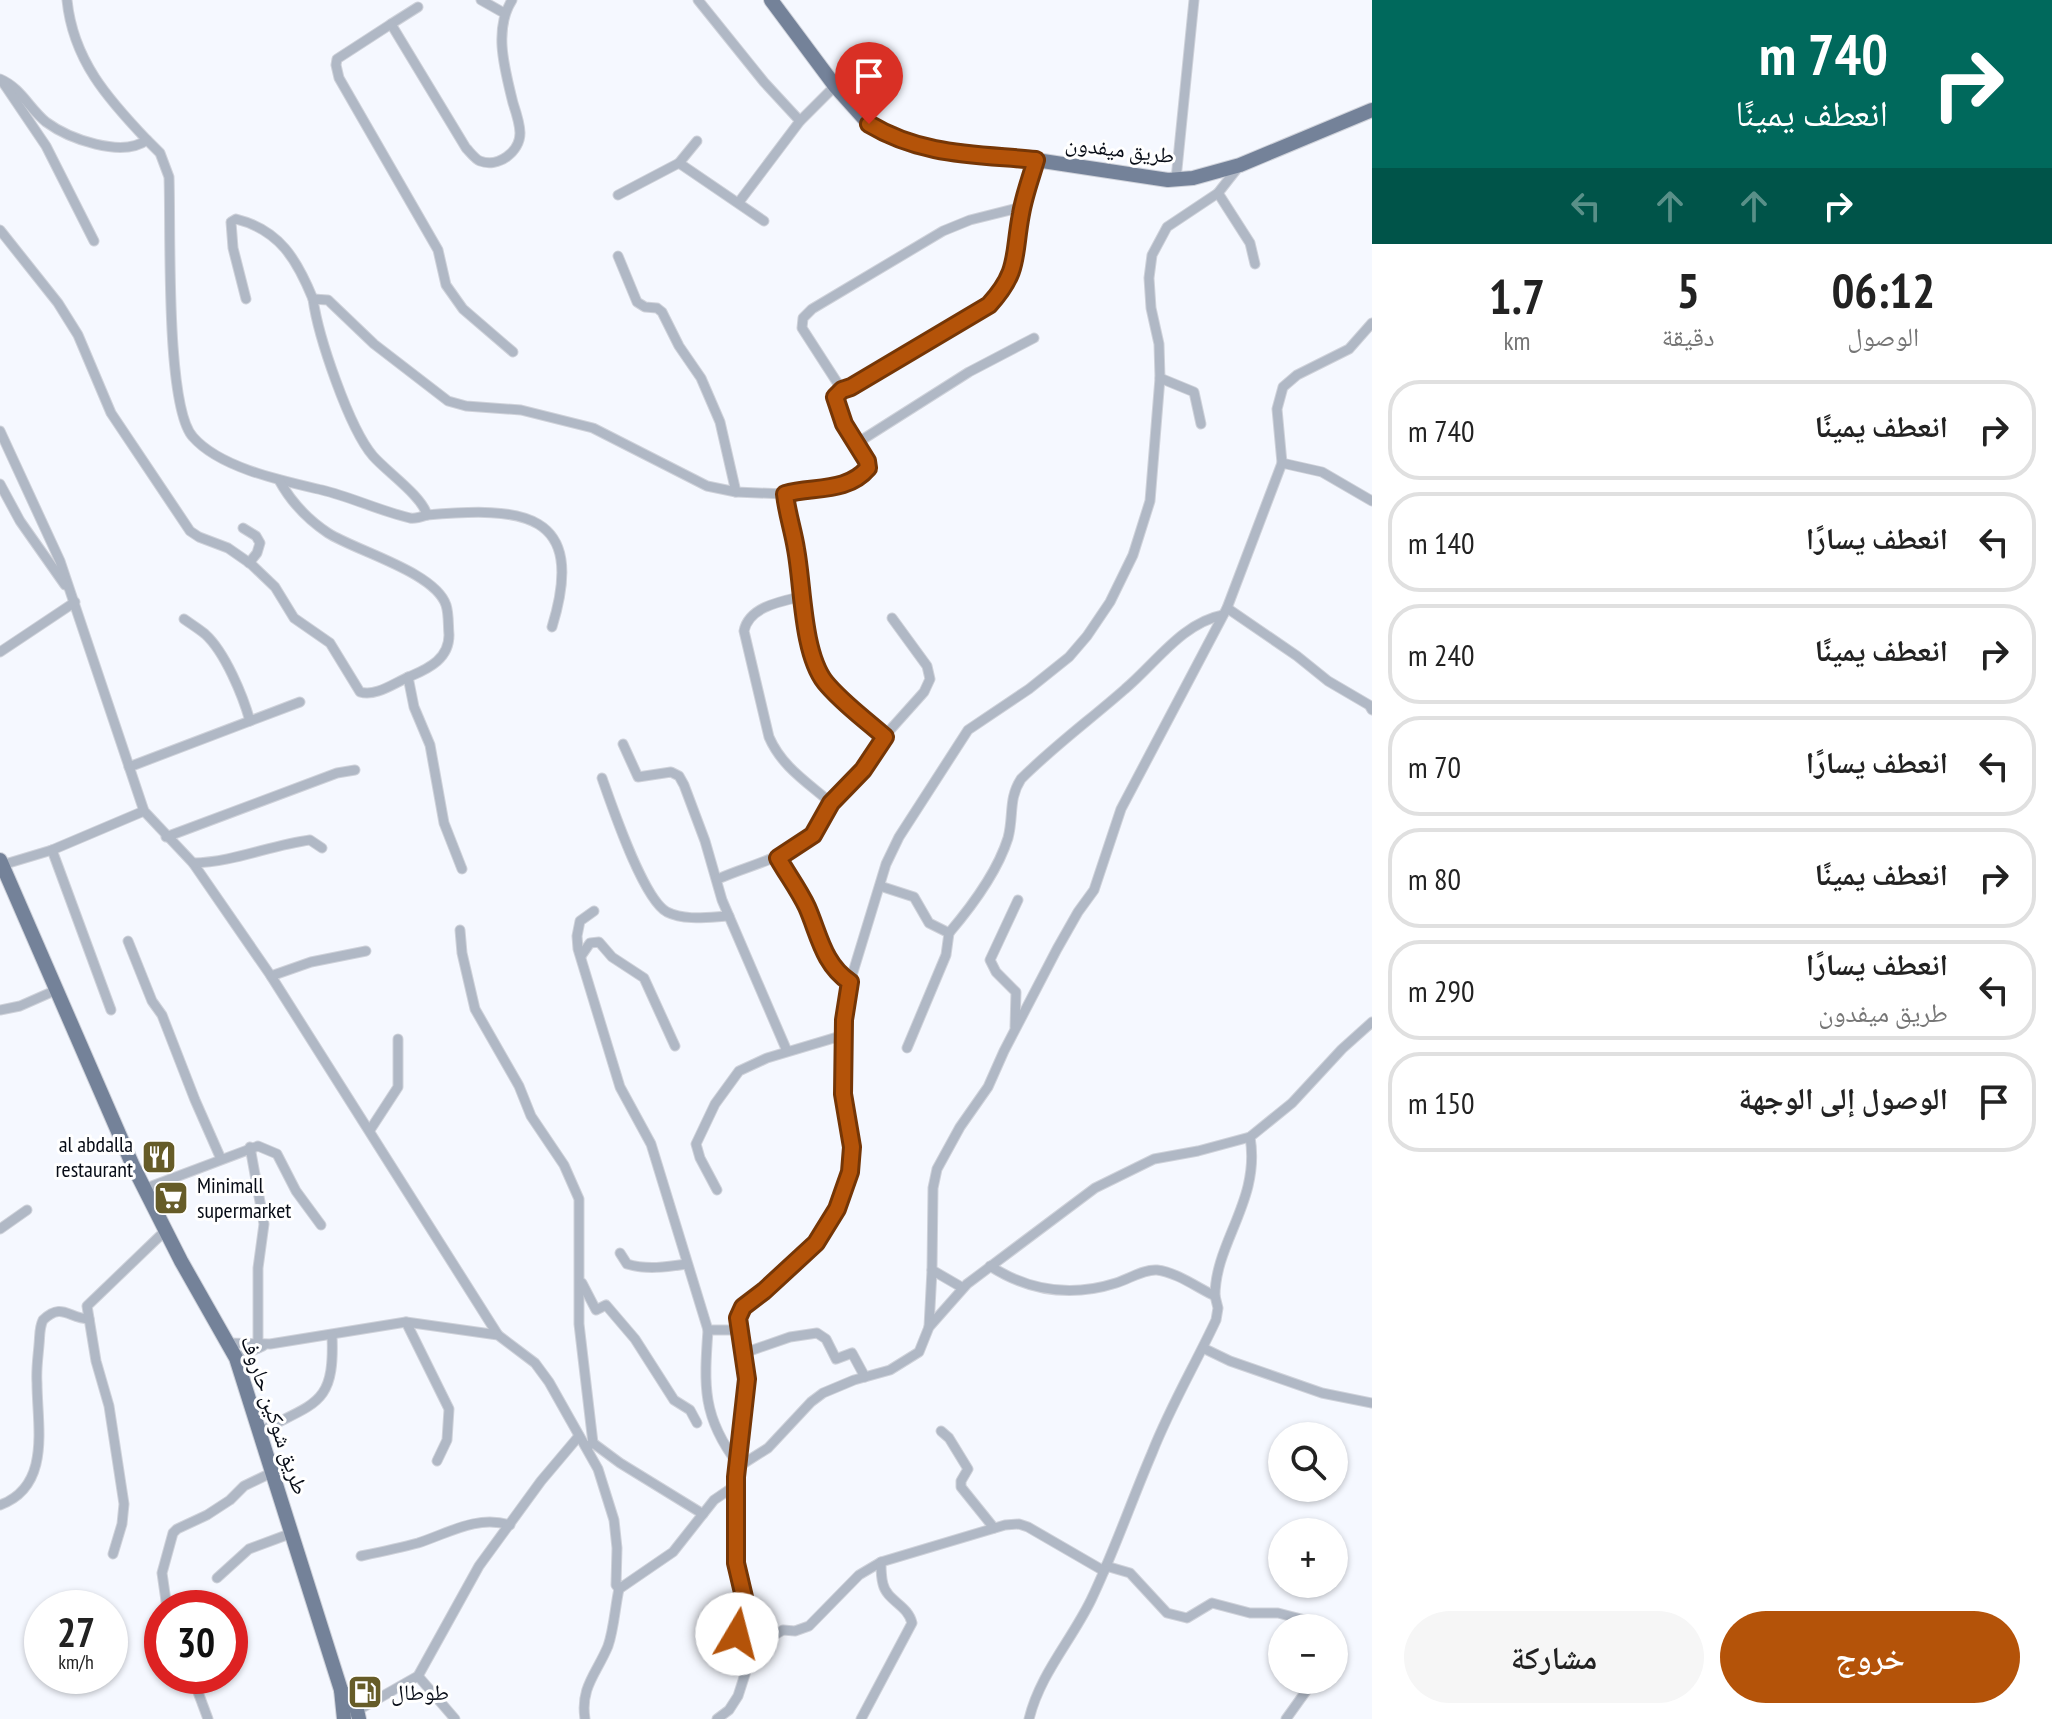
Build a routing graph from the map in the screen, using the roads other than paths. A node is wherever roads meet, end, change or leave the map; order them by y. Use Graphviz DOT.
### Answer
graph roads {
  1 [pos="67,0"];
  2 [pos="481,0"];
  3 [pos="512,0"];
  4 [pos="698,0"];
  5 [pos="771,0"];
  6 [pos="1194,0"];
  7 [pos="418,7"];
  8 [pos="504,13"];
  9 [pos="391,24"];
  10 [pos="0,79"];
  11 [pos="835,86"];
  12 [pos="1372,110"];
  13 [pos="800,121"];
  14 [pos="147,140"];
  15 [pos="697,141"];
  16 [pos="1036,160"];
  17 [pos="679,163"];
  18 [pos="1240,165"];
  19 [pos="1176,179"];
  20 [pos="1218,193"];
  21 [pos="618,195"];
  22 [pos="739,202"];
  23 [pos="1022,207"];
  24 [pos="764,221"];
  25 [pos="0,230"];
  26 [pos="94,241"];
  27 [pos="618,256"];
  28 [pos="1255,264"];
  29 [pos="246,299"];
  30 [pos="313,299"];
  31 [pos="1372,323"];
  32 [pos="1034,338"];
  33 [pos="513,352"];
  34 [pos="1160,378"];
  35 [pos="842,390"];
  36 [pos="1201,424"];
  37 [pos="0,431"];
  38 [pos="857,443"];
  39 [pos="4,446"];
  40 [pos="1282,463"];
  41 [pos="279,480"];
  42 [pos="0,484"];
  43 [pos="736,492"];
  44 [pos="785,494"];
  45 [pos="1372,501"];
  46 [pos="427,515"];
  47 [pos="243,528"];
  48 [pos="249,563"];
  49 [pos="804,596"];
  50 [pos="73,598"];
  51 [pos="1225,611"];
  52 [pos="892,618"];
  53 [pos="184,619"];
  54 [pos="552,627"];
  55 [pos="0,652"];
  56 [pos="408,677"];
  57 [pos="300,702"];
  58 [pos="1372,710"];
  59 [pos="250,721"];
  60 [pos="885,737"];
  61 [pos="623,744"];
  62 [pos="129,767"];
  63 [pos="355,770"];
  64 [pos="602,778"];
  65 [pos="831,803"];
  66 [pos="144,811"];
  67 [pos="166,837"];
  68 [pos="322,848"];
  69 [pos="52,850"];
  70 [pos="778,858"];
  71 [pos="1,863"];
  72 [pos="193,863"];
  73 [pos="462,869"];
  74 [pos="718,879"];
  75 [pos="880,886"];
  76 [pos="1018,900"];
  77 [pos="594,911"];
  78 [pos="729,916"];
  79 [pos="460,930"];
  80 [pos="949,933"];
  81 [pos="128,941"];
  82 [pos="366,951"];
  83 [pos="581,956"];
  84 [pos="271,976"];
  85 [pos="850,982"];
  86 [pos="54,991"];
  87 [pos="0,1010"];
  88 [pos="111,1010"];
  89 [pos="1372,1022"];
  90 [pos="1015,1031"];
  91 [pos="844,1035"];
  92 [pos="398,1039"];
  93 [pos="675,1046"];
  94 [pos="907,1048"];
  95 [pos="787,1051"];
  96 [pos="370,1130"];
  97 [pos="1250,1137"];
  98 [pos="250,1147"];
  99 [pos="221,1159"];
  100 [pos="144,1189"];
  101 [pos="717,1190"];
  102 [pos="27,1210"];
  103 [pos="321,1225"];
  104 [pos="0,1229"];
  105 [pos="165,1231"];
  106 [pos="620,1253"];
  107 [pos="687,1264"];
  108 [pos="990,1266"];
  109 [pos="932,1270"];
  110 [pos="579,1271"];
  111 [pos="963,1288"];
  112 [pos="1215,1296"];
  113 [pos="89,1319"];
  114 [pos="406,1322"];
  115 [pos="929,1327"];
  116 [pos="708,1330"];
  117 [pos="738,1330"];
  118 [pos="332,1335"];
  119 [pos="498,1335"];
  120 [pos="228,1343"];
  121 [pos="258,1346"];
  122 [pos="1203,1348"];
  123 [pos="744,1353"];
  124 [pos="236,1358"];
  125 [pos="865,1377"];
  126 [pos="1372,1403"];
  127 [pos="697,1423"];
  128 [pos="261,1431"];
  129 [pos="941,1431"];
  130 [pos="579,1436"];
  131 [pos="589,1446"];
  132 [pos="437,1461"];
  133 [pos="738,1465"];
  134 [pos="273,1472"];
  135 [pos="736,1485"];
  136 [pos="0,1505"];
  137 [pos="703,1514"];
  138 [pos="510,1525"];
  139 [pos="994,1528"];
  140 [pos="292,1533"];
  141 [pos="113,1554"];
  142 [pos="361,1556"];
  143 [pos="881,1562"];
  144 [pos="1105,1569"];
  145 [pos="217,1578"];
  146 [pos="619,1589"];
  147 [pos="164,1590"];
  148 [pos="1282,1614"];
  149 [pos="739,1644"];
  150 [pos="418,1676"];
  151 [pos="199,1694"];
  152 [pos="1304,1694"];
  153 [pos="733,1705"];
  154 [pos="351,1717"];
  155 [pos="738,1717"];
  156 [pos="208,1719"];
  157 [pos="455,1719"];
  158 [pos="585,1719"];
  159 [pos="717,1719"];
  160 [pos="861,1719"];
  161 [pos="1029,1719"];
  162 [pos="1286,1719"];
  1 -- 14 [label="street"];
  2 -- 8 [label="street"];
  3 -- 8 [label="street"];
  4 -- 13 [label="street"];
  5 -- 11 [label="main road, طريق ميفدون"];
  6 -- 19 [label="street"];
  7 -- 9 [label="street"];
  8 -- 9 [label="street"];
  9 -- 33 [label="street"];
  10 -- 14 [label="street"];
  10 -- 26 [label="street"];
  11 -- 13 [label="street"];
  11 -- 16 [label="main road, طريق ميفدون"];
  12 -- 18 [label="main road, طريق ميفدون"];
  13 -- 22 [label="street"];
  14 -- 41 [label="street"];
  15 -- 17 [label="street"];
  16 -- 19 [label="main road, طريق ميفدون"];
  16 -- 23 [label="street"];
  17 -- 21 [label="street"];
  17 -- 22 [label="street"];
  18 -- 19 [label="main road, طريق ميفدون"];
  18 -- 20 [label="street"];
  20 -- 28 [label="street"];
  20 -- 34 [label="street"];
  22 -- 24 [label="street"];
  23 -- 35 [label="street"];
  23 -- 35 [label="street"];
  25 -- 48 [label="street"];
  27 -- 43 [label="street"];
  29 -- 30 [label="street"];
  30 -- 43 [label="street"];
  30 -- 46 [label="street"];
  31 -- 40 [label="street"];
  32 -- 38 [label="street"];
  34 -- 36 [label="street"];
  34 -- 75 [label="street"];
  35 -- 38 [label="street"];
  37 -- 39 [label="street"];
  38 -- 44 [label="street"];
  39 -- 50 [label="street"];
  40 -- 45 [label="street"];
  40 -- 51 [label="street"];
  41 -- 46 [label="street"];
  41 -- 56 [label="street"];
  42 -- 50 [label="street"];
  43 -- 44 [label="street"];
  44 -- 49 [label="street"];
  46 -- 54 [label="street"];
  47 -- 48 [label="street"];
  48 -- 56 [label="street"];
  49 -- 60 [label="street"];
  49 -- 65 [label="street"];
  50 -- 55 [label="street"];
  50 -- 62 [label="street"];
  51 -- 58 [label="street"];
  51 -- 80 [label="street"];
  51 -- 90 [label="street"];
  52 -- 60 [label="street"];
  53 -- 59 [label="street"];
  56 -- 73 [label="street"];
  57 -- 59 [label="street"];
  59 -- 62 [label="street"];
  60 -- 65 [label="street"];
  61 -- 74 [label="street"];
  62 -- 66 [label="street"];
  63 -- 67 [label="street"];
  64 -- 78 [label="street"];
  65 -- 70 [label="street"];
  66 -- 67 [label="street"];
  66 -- 69 [label="street"];
  67 -- 72 [label="street"];
  68 -- 72 [label="street"];
  69 -- 71 [label="street"];
  69 -- 88 [label="street"];
  70 -- 74 [label="street"];
  70 -- 85 [label="street"];
  71 -- 86 [label="main road, طريق شوكين حاروف"];
  72 -- 84 [label="street"];
  74 -- 78 [label="street"];
  75 -- 80 [label="street"];
  75 -- 85 [label="street"];
  76 -- 90 [label="street"];
  77 -- 83 [label="street"];
  78 -- 95 [label="street"];
  79 -- 110 [label="street"];
  80 -- 94 [label="street"];
  81 -- 99 [label="street"];
  82 -- 84 [label="street"];
  83 -- 93 [label="street"];
  83 -- 107 [label="street"];
  84 -- 96 [label="street"];
  85 -- 91 [label="street"];
  86 -- 87 [label="street"];
  86 -- 100 [label="main road, طريق شوكين حاروف"];
  89 -- 97 [label="street"];
  90 -- 109 [label="street"];
  91 -- 95 [label="street"];
  91 -- 117 [label="street"];
  92 -- 96 [label="street"];
  95 -- 101 [label="street"];
  96 -- 119 [label="street"];
  97 -- 108 [label="street"];
  97 -- 112 [label="street"];
  98 -- 99 [label="street"];
  98 -- 103 [label="street"];
  98 -- 121 [label="street"];
  99 -- 100 [label="street"];
  100 -- 105 [label="main road, طريق شوكين حاروف"];
  102 -- 104 [label="street"];
  105 -- 113 [label="street"];
  105 -- 120 [label="main road, طريق شوكين حاروف"];
  106 -- 107 [label="street"];
  107 -- 116 [label="street"];
  108 -- 111 [label="street"];
  108 -- 112 [label="street"];
  109 -- 111 [label="street"];
  109 -- 115 [label="street"];
  110 -- 127 [label="street"];
  110 -- 131 [label="street"];
  111 -- 115 [label="street"];
  112 -- 122 [label="street"];
  113 -- 136 [label="street"];
  113 -- 141 [label="street"];
  114 -- 118 [label="street"];
  114 -- 119 [label="street"];
  114 -- 132 [label="street"];
  115 -- 125 [label="street"];
  116 -- 117 [label="street"];
  116 -- 133 [label="street"];
  117 -- 123 [label="street"];
  118 -- 121 [label="street"];
  118 -- 128 [label="street"];
  119 -- 130 [label="street"];
  120 -- 121 [label="street"];
  120 -- 124 [label="main road, طريق شوكين حاروف"];
  121 -- 124 [label="street"];
  122 -- 126 [label="street"];
  122 -- 144 [label="street"];
  123 -- 125 [label="street"];
  123 -- 133 [label="street"];
  124 -- 128 [label="main road, طريق شوكين حاروف"];
  125 -- 133 [label="street"];
  128 -- 134 [label="main road, طريق شوكين حاروف"];
  129 -- 139 [label="street"];
  130 -- 131 [label="street"];
  130 -- 138 [label="street"];
  131 -- 137 [label="street"];
  131 -- 146 [label="street"];
  133 -- 135 [label="street"];
  134 -- 140 [label="main road, طريق شوكين حاروف"];
  134 -- 147 [label="street"];
  135 -- 137 [label="street"];
  135 -- 149 [label="street"];
  137 -- 146 [label="street"];
  138 -- 142 [label="street"];
  138 -- 150 [label="street"];
  139 -- 143 [label="street"];
  139 -- 144 [label="street"];
  140 -- 145 [label="street"];
  140 -- 154 [label="main road, طريق شوكين حاروف"];
  143 -- 149 [label="street"];
  143 -- 160 [label="street"];
  144 -- 148 [label="street"];
  144 -- 161 [label="street"];
  146 -- 158 [label="street"];
  149 -- 153 [label="street"];
  150 -- 154 [label="street"];
  150 -- 157 [label="street"];
  151 -- 156 [label="street"];
  152 -- 162 [label="street"];
  153 -- 155 [label="street"];
  153 -- 159 [label="street"];
}
